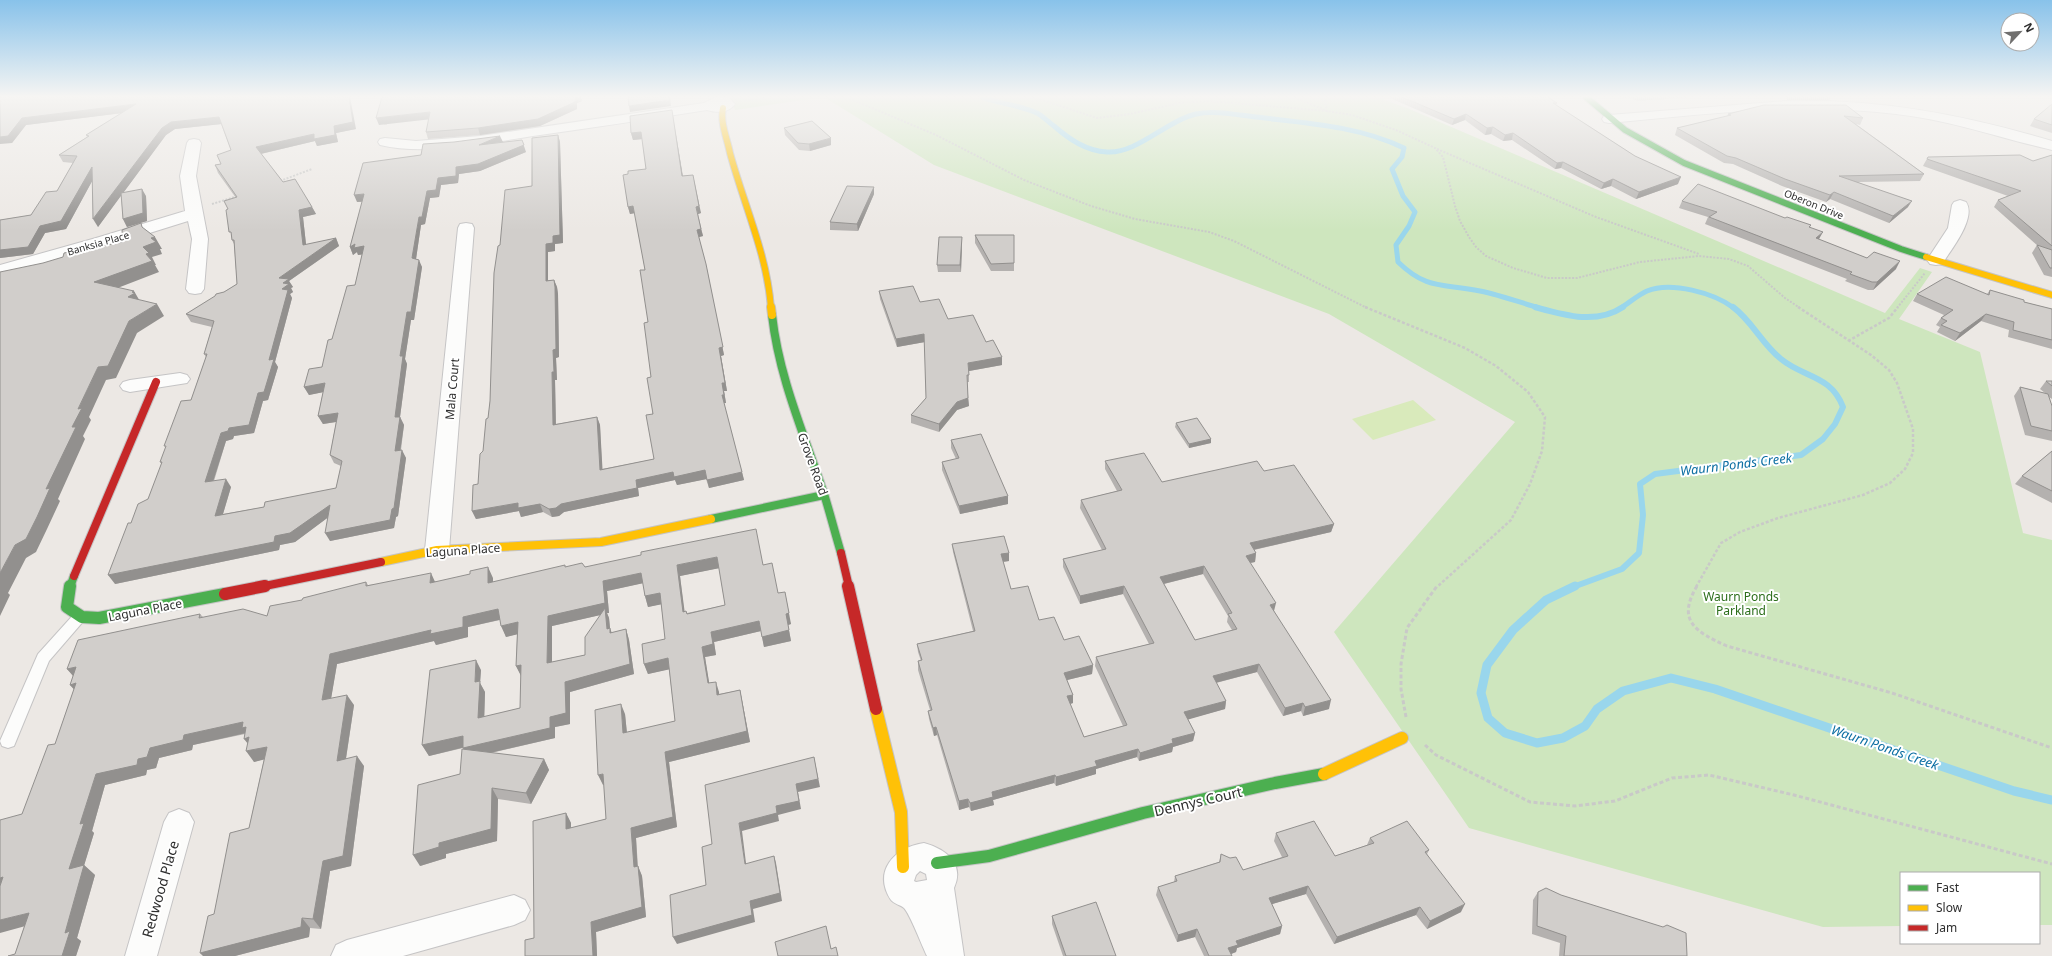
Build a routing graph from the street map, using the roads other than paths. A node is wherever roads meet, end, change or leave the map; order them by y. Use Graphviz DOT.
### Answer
graph roads {
  1 [pos="385,142"];
  2 [pos="459,142"];
  3 [pos="728,142"];
  4 [pos="1642,142"];
  5 [pos="2036,142"];
  6 [pos="194,143"];
  7 [pos="2052,146"];
  8 [pos="1960,205"];
  9 [pos="202,209"];
  10 [pos="466,228"];
  11 [pos="1932,265"];
  12 [pos="0,270"];
  13 [pos="195,289"];
  14 [pos="2052,295"];
  15 [pos="180,379"];
  16 [pos="156,382"];
  17 [pos="130,386"];
  18 [pos="824,495"];
  19 [pos="437,550"];
  20 [pos="80,617"];
  21 [pos="1402,738"];
  22 [pos="8,741"];
  23 [pos="901,812"];
  24 [pos="179,822"];
  25 [pos="989,856"];
  26 [pos="927,876"];
  27 [pos="514,910"];
  28 [pos="141,956"];
  29 [pos="347,956"];
  30 [pos="943,956"];
  31 [pos="948,956"];
  1 -- 2 [label="street"];
  3 -- 18 [label="street, Grove Road"];
  4 -- 11 [label="street, Oberon Drive"];
  5 -- 7 [label="street"];
  6 -- 9 [label="street"];
  8 -- 11 [label="street"];
  9 -- 12 [label="street, Banksia Place"];
  9 -- 13 [label="street"];
  10 -- 19 [label="street, Mala Court"];
  11 -- 14 [label="street, Oberon Drive"];
  15 -- 16 [label="street"];
  16 -- 17 [label="street"];
  16 -- 20 [label="street"];
  18 -- 19 [label="street, Laguna Place"];
  18 -- 23 [label="street, Grove Road"];
  19 -- 20 [label="street, Laguna Place"];
  20 -- 22 [label="lane"];
  21 -- 25 [label="street, Dennys Court"];
  23 -- 26 [label="street, Grove Road"];
  24 -- 28 [label="street, Redwood Place"];
  25 -- 26 [label="street, Dennys Court"];
  26 -- 30 [label="street, Grove Road"];
  26 -- 31 [label="street, Grove Road"];
  27 -- 29 [label="street"];
}
